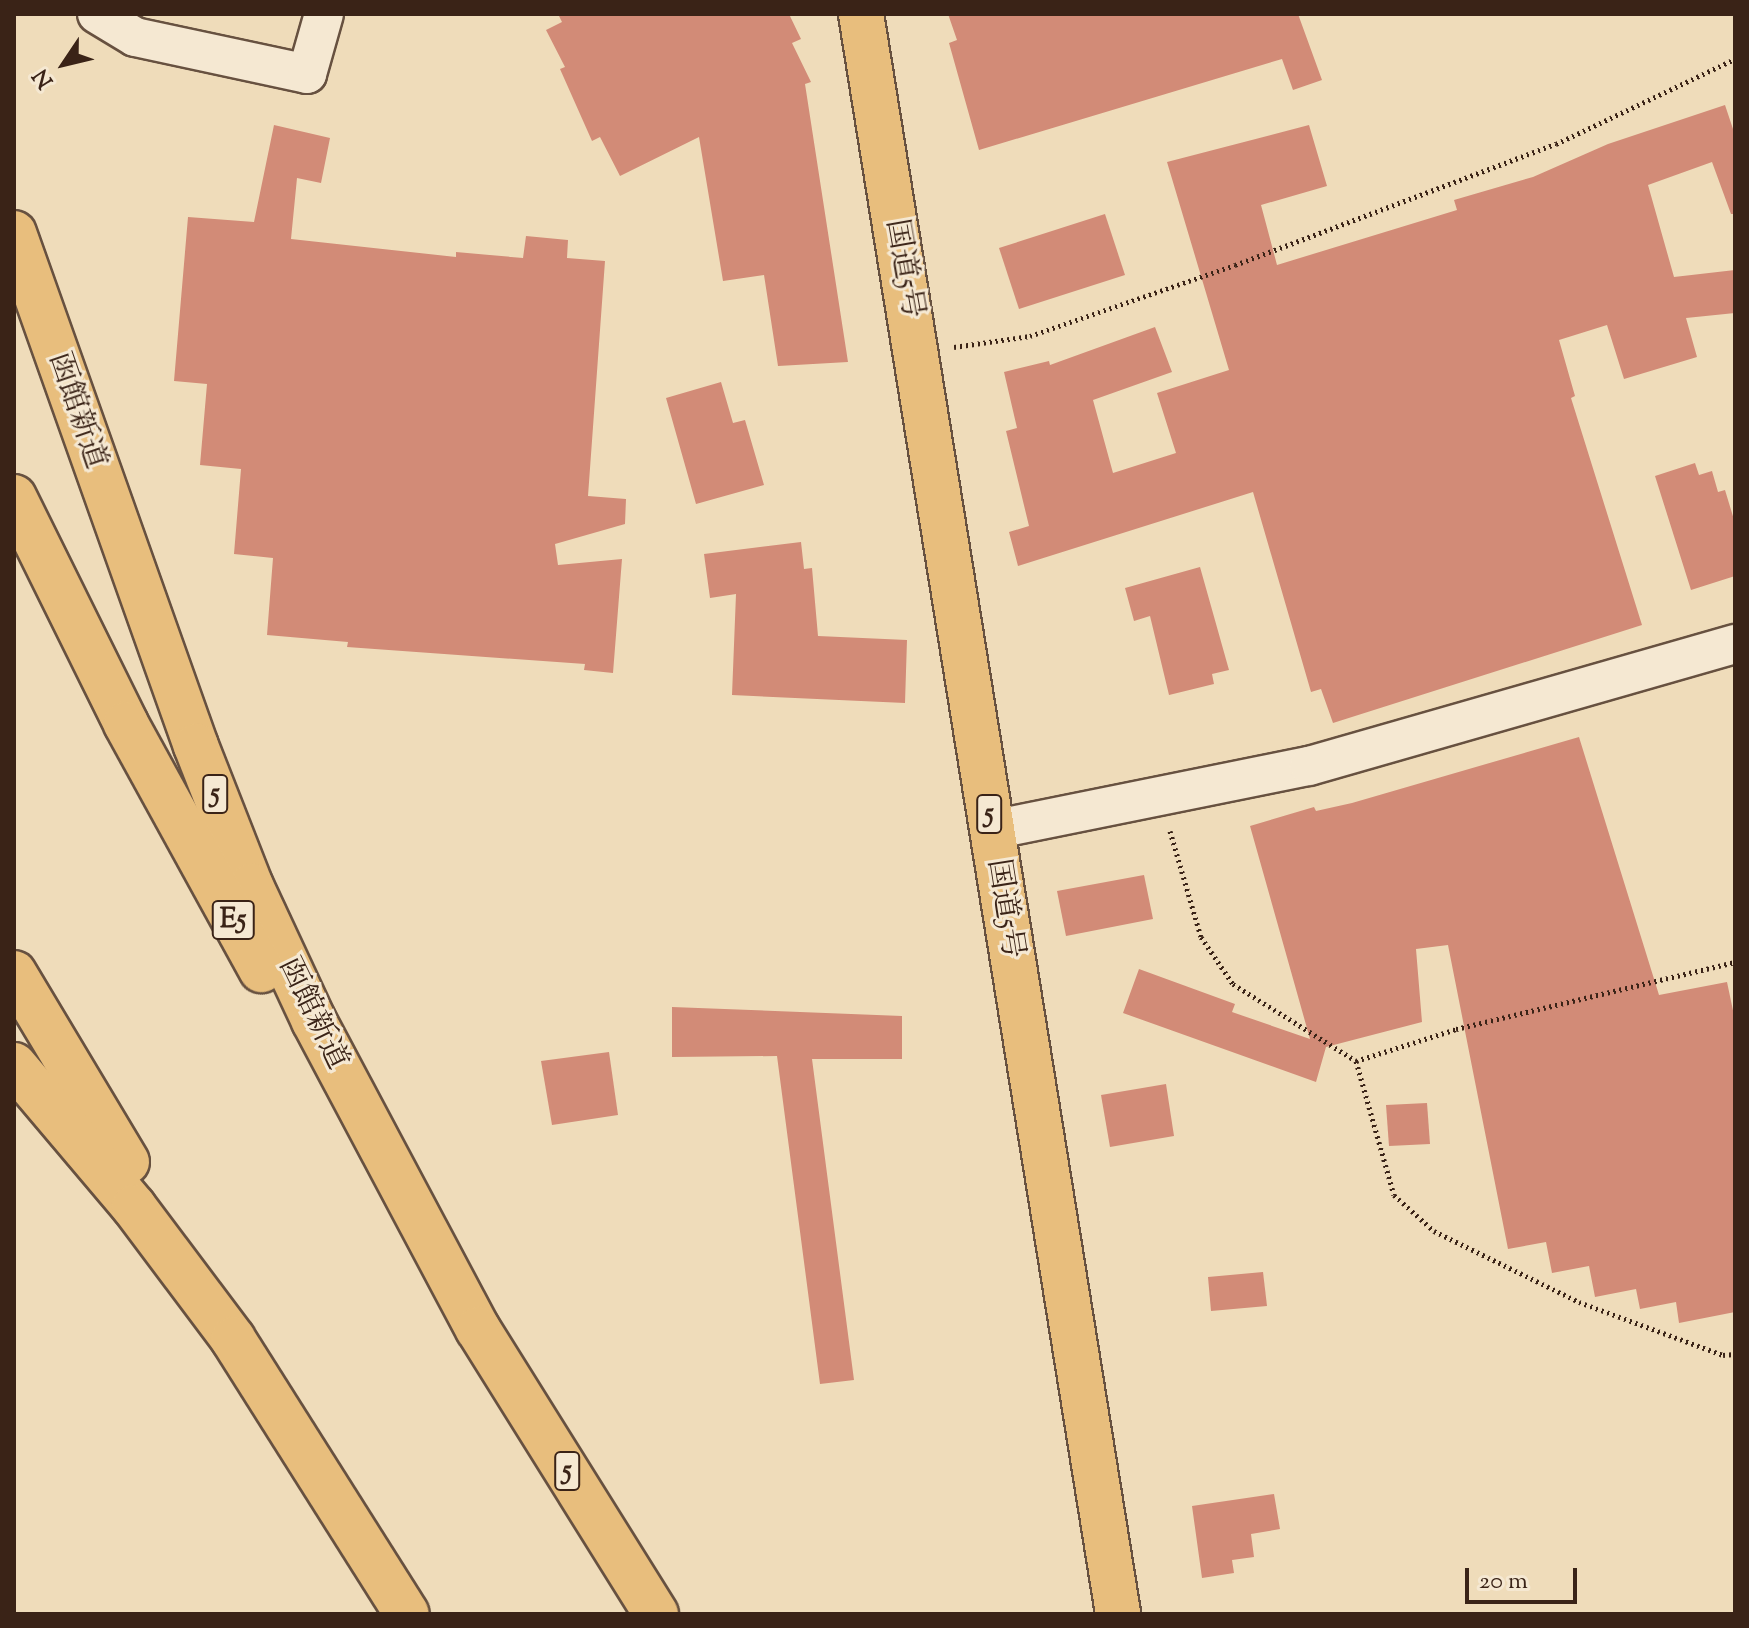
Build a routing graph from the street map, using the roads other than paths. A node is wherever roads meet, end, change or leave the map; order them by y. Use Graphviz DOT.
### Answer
graph roads {
  1 [pos="97,14"];
  2 [pos="324,14"];
  3 [pos="861,14"];
  4 [pos="14,233"];
  5 [pos="14,497"];
  6 [pos="1735,644"];
  7 [pos="991,830"];
  8 [pos="14,973"];
  9 [pos="14,1065"];
  10 [pos="478,1329"];
  11 [pos="233,1339"];
  12 [pos="407,1614"];
  13 [pos="656,1614"];
  14 [pos="1118,1614"];
  1 -- 2 [label="street"];
  3 -- 7 [label="highway, 国道5号 / 5"];
  4 -- 10 [label="highway, 函館新道 / 5"];
  5 -- 10 [label="highway, E5"];
  6 -- 7 [label="street"];
  7 -- 14 [label="highway, 国道5号 / 5"];
  8 -- 11 [label="highway"];
  9 -- 11 [label="highway"];
  10 -- 13 [label="highway, 函館新道 / 5"];
  11 -- 12 [label="highway"];
}
